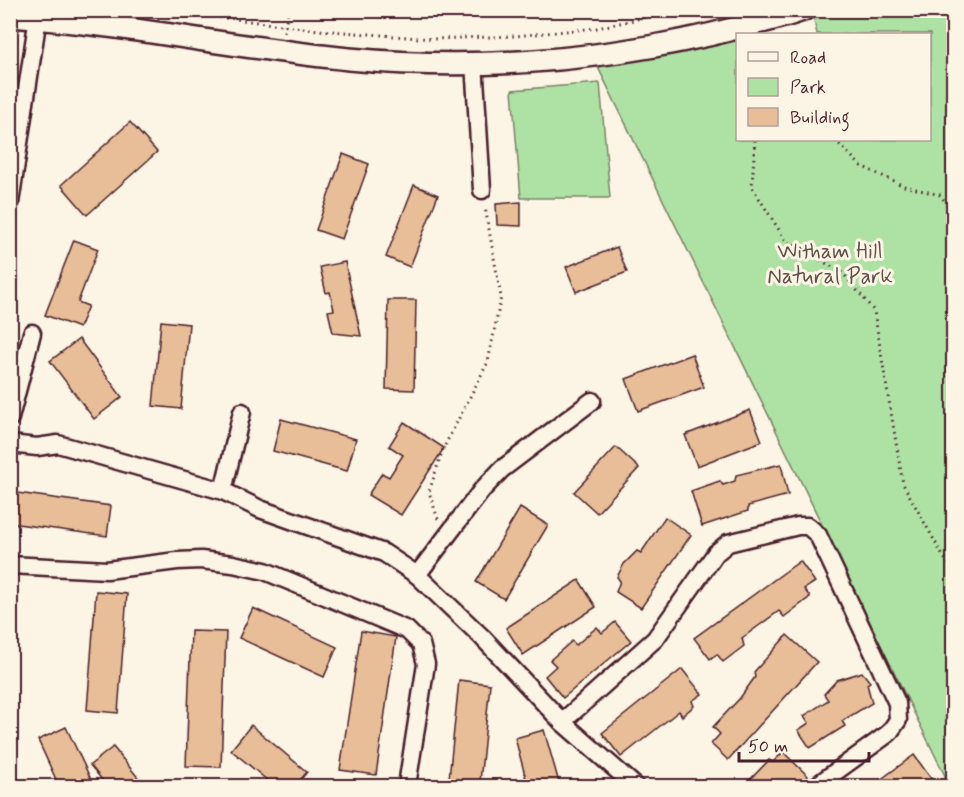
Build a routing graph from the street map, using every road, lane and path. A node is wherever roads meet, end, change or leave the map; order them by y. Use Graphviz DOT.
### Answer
graph roads {
  1 [pos="166,10"];
  2 [pos="288,10"];
  3 [pos="678,10"];
  4 [pos="803,10"];
  5 [pos="39,14"];
  6 [pos="10,16"];
  7 [pos="285,26"];
  8 [pos="280,50"];
  9 [pos="474,62"];
  10 [pos="755,141"];
  11 [pos="836,141"];
  12 [pos="482,190"];
  13 [pos="10,202"];
  14 [pos="954,213"];
  15 [pos="32,333"];
  16 [pos="592,401"];
  17 [pos="243,412"];
  18 [pos="10,418"];
  19 [pos="10,444"];
  20 [pos="223,491"];
  21 [pos="445,538"];
  22 [pos="10,565"];
  23 [pos="954,568"];
  24 [pos="417,575"];
  25 [pos="562,722"];
  26 [pos="410,786"];
  27 [pos="635,786"];
  28 [pos="816,786"];
  1 -- 7 [label="path"];
  2 -- 7 [label="path"];
  3 -- 7 [label="path"];
  4 -- 9 [label="main road"];
  5 -- 6 [label="main road"];
  5 -- 8 [label="main road"];
  5 -- 13 [label="street"];
  7 -- 8 [label="path"];
  8 -- 9 [label="main road"];
  9 -- 12 [label="street"];
  10 -- 23 [label="path"];
  11 -- 14 [label="path"];
  12 -- 21 [label="path"];
  15 -- 18 [label="street"];
  16 -- 21 [label="street"];
  17 -- 20 [label="street"];
  19 -- 20 [label="street"];
  20 -- 24 [label="street"];
  21 -- 24 [label="street"];
  22 -- 26 [label="street"];
  24 -- 25 [label="street"];
  25 -- 27 [label="street"];
  25 -- 28 [label="street"];
}
